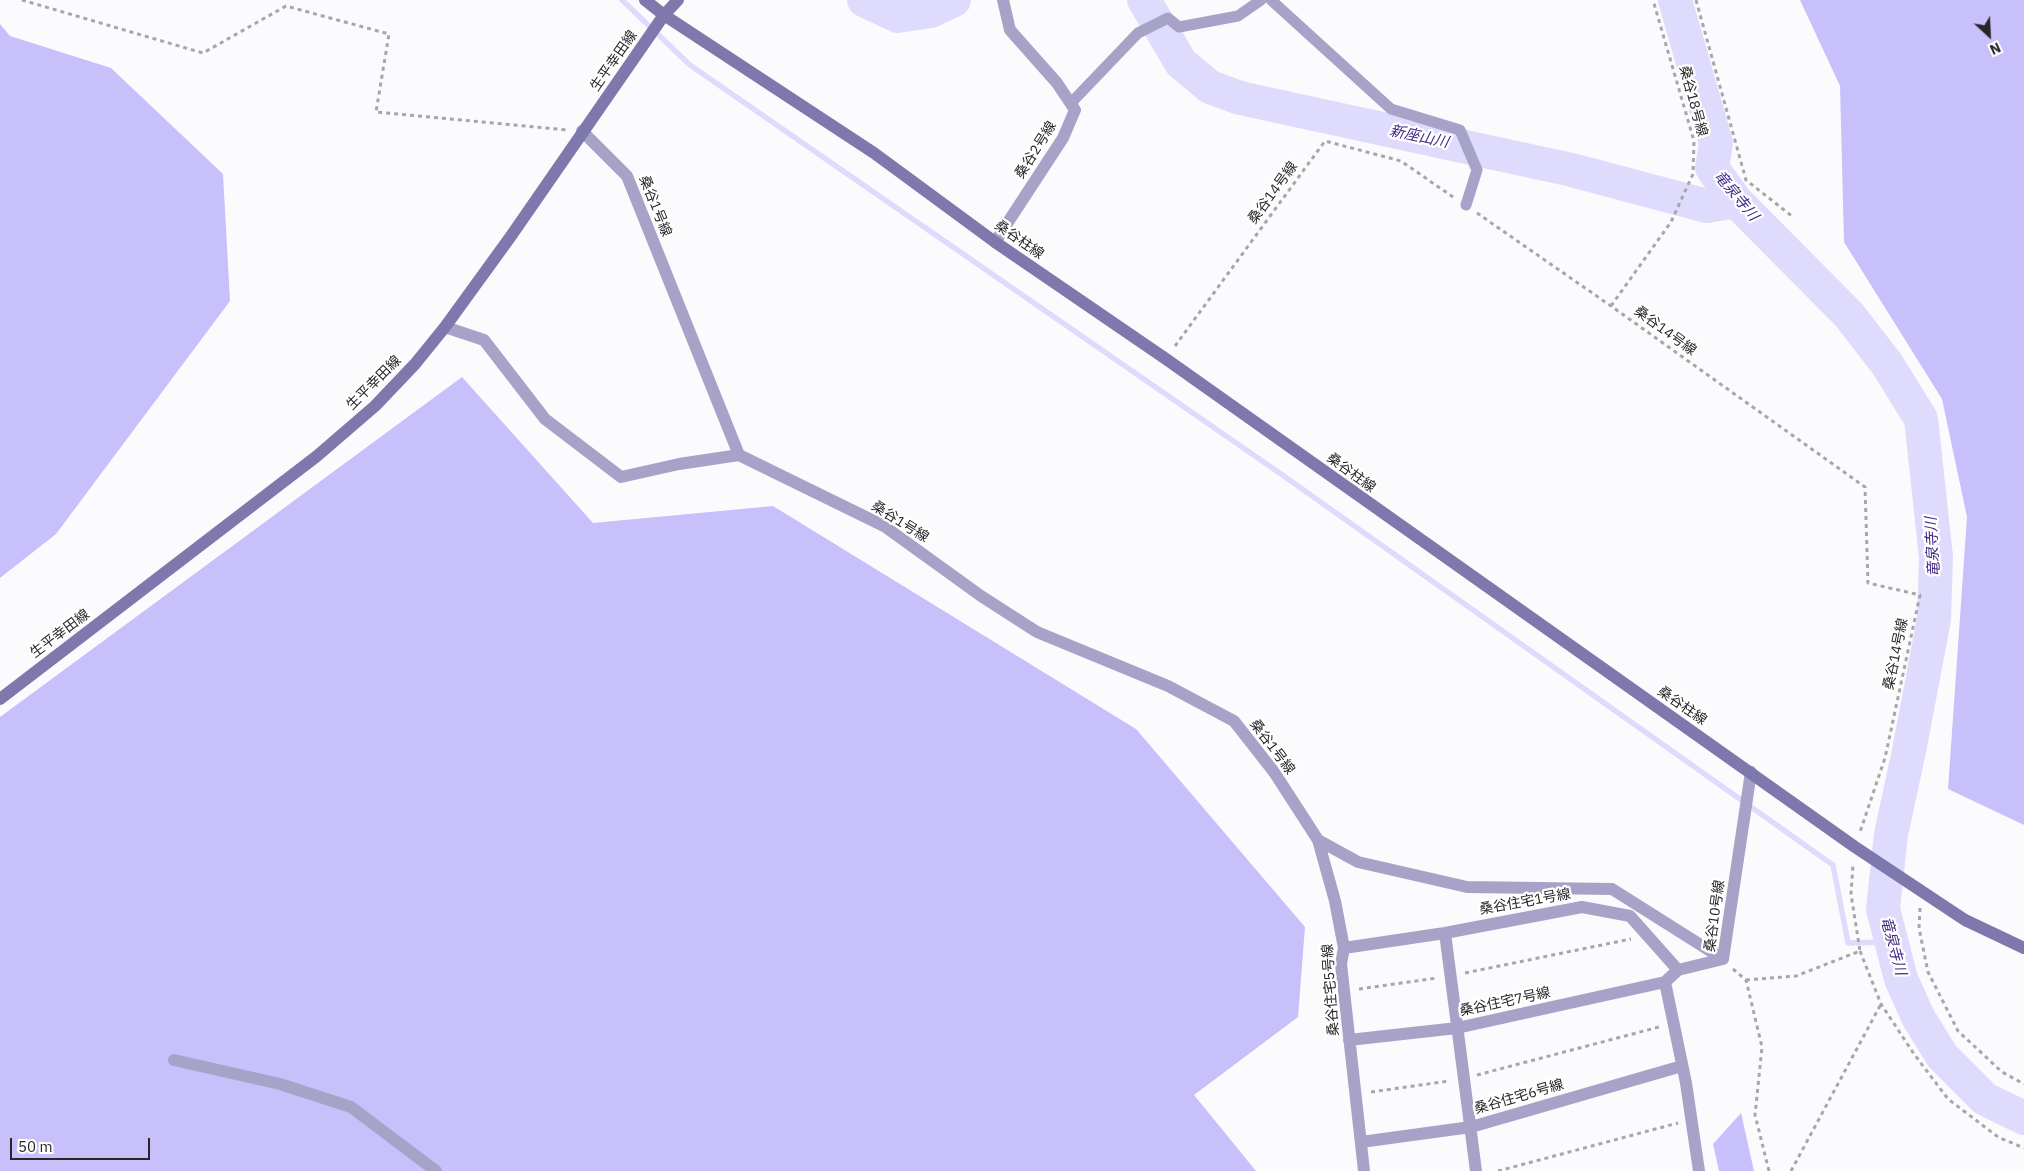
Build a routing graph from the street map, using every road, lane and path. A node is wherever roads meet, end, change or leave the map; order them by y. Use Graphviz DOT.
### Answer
graph roads {
  1 [pos="22,0"];
  2 [pos="646,0"];
  3 [pos="678,0"];
  4 [pos="1003,0"];
  5 [pos="1261,0"];
  6 [pos="1271,0"];
  7 [pos="1653,0"];
  8 [pos="1696,0"];
  9 [pos="664,15"];
  10 [pos="1070,103"];
  11 [pos="582,131"];
  12 [pos="1466,205"];
  13 [pos="1793,217"];
  14 [pos="995,242"];
  15 [pos="1612,306"];
  16 [pos="445,327"];
  17 [pos="1166,359"];
  18 [pos="739,455"];
  19 [pos="0,699"];
  20 [pos="1751,772"];
  21 [pos="1318,840"];
  22 [pos="1855,847"];
  23 [pos="1921,892"];
  24 [pos="1445,932"];
  25 [pos="1647,935"];
  26 [pos="1344,948"];
  27 [pos="2024,948"];
  28 [pos="1860,950"];
  29 [pos="1723,959"];
  30 [pos="1678,970"];
  31 [pos="1450,976"];
  32 [pos="1746,980"];
  33 [pos="1665,982"];
  34 [pos="1344,992"];
  35 [pos="1881,1004"];
  36 [pos="1674,1023"];
  37 [pos="1457,1028"];
  38 [pos="1349,1040"];
  39 [pos="174,1060"];
  40 [pos="1682,1066"];
  41 [pos="1464,1079"];
  42 [pos="2024,1084"];
  43 [pos="1355,1094"];
  44 [pos="1691,1120"];
  45 [pos="1471,1127"];
  46 [pos="1361,1142"];
  47 [pos="2024,1148"];
  48 [pos="436,1171"];
  49 [pos="1364,1171"];
  50 [pos="1476,1171"];
  51 [pos="1498,1171"];
  52 [pos="1699,1171"];
  53 [pos="1769,1171"];
  54 [pos="1791,1171"];
  1 -- 11 [label="path"];
  2 -- 9 [label="main road, 桑谷柱線"];
  3 -- 9 [label="main road, 生平幸田線"];
  4 -- 10 [label="street"];
  5 -- 10 [label="lane"];
  6 -- 12 [label="lane"];
  7 -- 15 [label="path, 桑谷18号線"];
  8 -- 13 [label="path"];
  9 -- 11 [label="main road, 生平幸田線"];
  9 -- 14 [label="main road, 桑谷柱線"];
  10 -- 14 [label="street, 桑谷2号線"];
  11 -- 16 [label="main road, 生平幸田線"];
  11 -- 18 [label="street, 桑谷1号線"];
  12 -- 15 [label="path, 桑谷14号線"];
  12 -- 17 [label="path, 桑谷14号線"];
  14 -- 17 [label="main road, 桑谷柱線"];
  15 -- 22 [label="path, 桑谷14号線"];
  16 -- 18 [label="street"];
  16 -- 19 [label="main road, 生平幸田線"];
  17 -- 20 [label="main road, 桑谷柱線"];
  18 -- 21 [label="street, 桑谷1号線"];
  20 -- 22 [label="main road, 桑谷柱線"];
  20 -- 29 [label="street, 桑谷10号線"];
  21 -- 26 [label="street, 桑谷住宅5号線"];
  21 -- 29 [label="street"];
  22 -- 23 [label="main road, 桑谷柱線"];
  22 -- 28 [label="path"];
  23 -- 27 [label="main road, 桑谷柱線"];
  23 -- 42 [label="path"];
  24 -- 25 [label="street, 桑谷住宅1号線"];
  24 -- 26 [label="street, 桑谷住宅1号線"];
  24 -- 31 [label="street"];
  25 -- 30 [label="street, 桑谷住宅1号線"];
  25 -- 31 [label="path"];
  26 -- 34 [label="street, 桑谷住宅5号線"];
  28 -- 32 [label="path"];
  28 -- 35 [label="path"];
  29 -- 30 [label="street"];
  29 -- 32 [label="path, 桑谷10号線"];
  30 -- 33 [label="street"];
  31 -- 34 [label="path"];
  31 -- 37 [label="street"];
  32 -- 53 [label="path"];
  33 -- 36 [label="street"];
  33 -- 37 [label="street, 桑谷住宅7号線"];
  34 -- 38 [label="street, 桑谷住宅5号線"];
  35 -- 47 [label="path"];
  35 -- 54 [label="path"];
  36 -- 40 [label="street"];
  36 -- 41 [label="path"];
  37 -- 38 [label="street, 桑谷住宅7号線"];
  37 -- 41 [label="street"];
  38 -- 43 [label="street, 桑谷住宅5号線"];
  39 -- 48 [label="street"];
  40 -- 44 [label="street"];
  40 -- 45 [label="street, 桑谷住宅6号線"];
  41 -- 43 [label="path"];
  41 -- 45 [label="street"];
  43 -- 46 [label="street, 桑谷住宅5号線"];
  44 -- 51 [label="path"];
  44 -- 52 [label="street"];
  45 -- 46 [label="street, 桑谷住宅6号線"];
  45 -- 50 [label="street"];
  46 -- 49 [label="street, 桑谷住宅5号線"];
}
